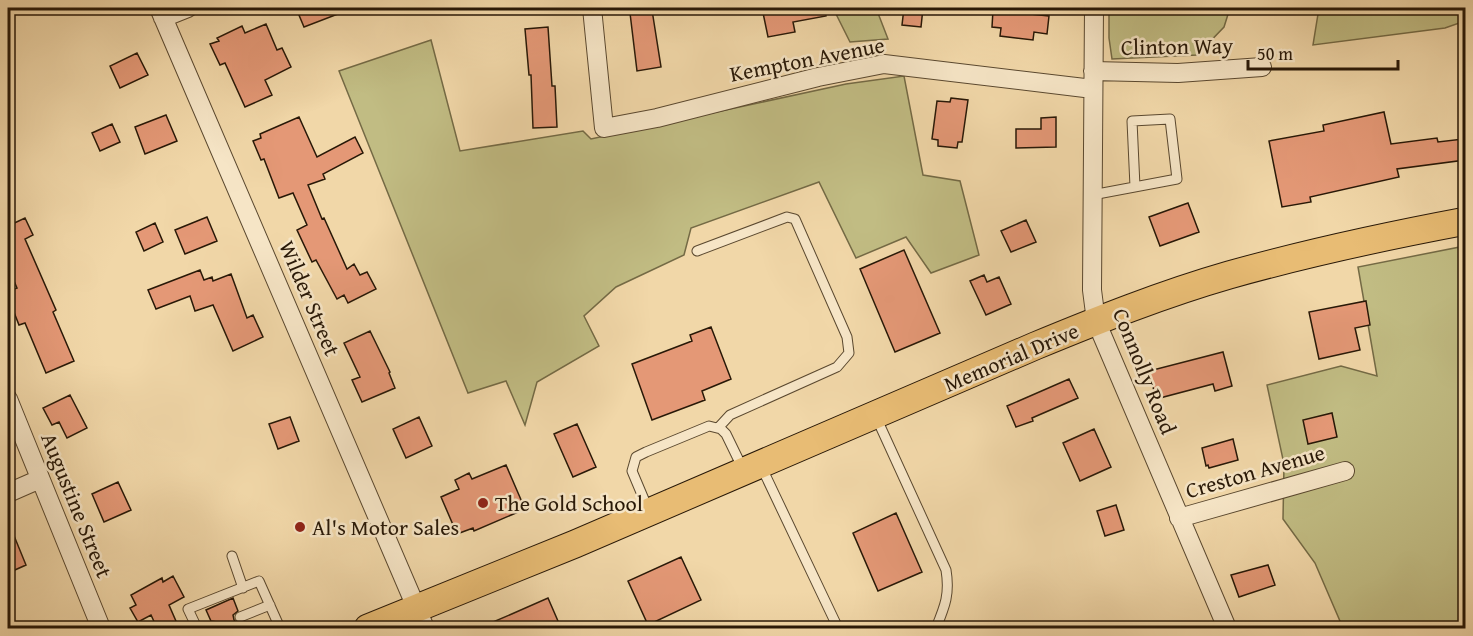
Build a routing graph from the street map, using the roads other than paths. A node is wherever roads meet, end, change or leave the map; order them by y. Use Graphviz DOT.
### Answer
graph roads {
  1 [pos="188,8"];
  2 [pos="592,8"];
  3 [pos="1094,8"];
  4 [pos="161,13"];
  5 [pos="1262,68"];
  6 [pos="1093,80"];
  7 [pos="1136,187"];
  8 [pos="1092,195"];
  9 [pos="1466,221"];
  10 [pos="697,251"];
  11 [pos="1096,321"];
  12 [pos="8,399"];
  13 [pos="875,415"];
  14 [pos="718,428"];
  15 [pos="752,468"];
  16 [pos="1344,471"];
  17 [pos="40,479"];
  18 [pos="8,493"];
  19 [pos="649,512"];
  20 [pos="1179,518"];
  21 [pos="232,556"];
  22 [pos="243,588"];
  23 [pos="270,605"];
  24 [pos="240,616"];
  25 [pos="421,618"];
  26 [pos="101,628"];
  27 [pos="197,628"];
  28 [pos="280,628"];
  29 [pos="368,628"];
  30 [pos="838,628"];
  31 [pos="936,628"];
  32 [pos="1227,628"];
  1 -- 4 [label="street"];
  2 -- 6 [label="street, Kempton Avenue"];
  3 -- 6 [label="street, Connolly Road"];
  4 -- 25 [label="street, Wilder Street"];
  5 -- 6 [label="street, Clinton Way"];
  6 -- 8 [label="street, Connolly Road"];
  7 -- 7 [label="lane"];
  7 -- 8 [label="lane"];
  8 -- 11 [label="street, Connolly Road"];
  9 -- 11 [label="main road, Memorial Drive"];
  10 -- 14 [label="lane"];
  11 -- 13 [label="main road, Memorial Drive"];
  11 -- 20 [label="street, Connolly Road"];
  12 -- 17 [label="street, Augustine Street"];
  13 -- 15 [label="main road, Memorial Drive"];
  13 -- 31 [label="lane"];
  14 -- 15 [label="lane"];
  14 -- 19 [label="lane"];
  15 -- 19 [label="main road, Memorial Drive"];
  15 -- 30 [label="lane"];
  16 -- 20 [label="street, Creston Avenue"];
  17 -- 18 [label="street"];
  17 -- 26 [label="street, Augustine Street"];
  19 -- 25 [label="main road, Memorial Drive"];
  20 -- 32 [label="street, Connolly Road"];
  21 -- 22 [label="lane"];
  22 -- 23 [label="lane"];
  22 -- 27 [label="lane"];
  23 -- 24 [label="lane"];
  23 -- 28 [label="lane"];
  25 -- 29 [label="main road, Memorial Drive"];
}
